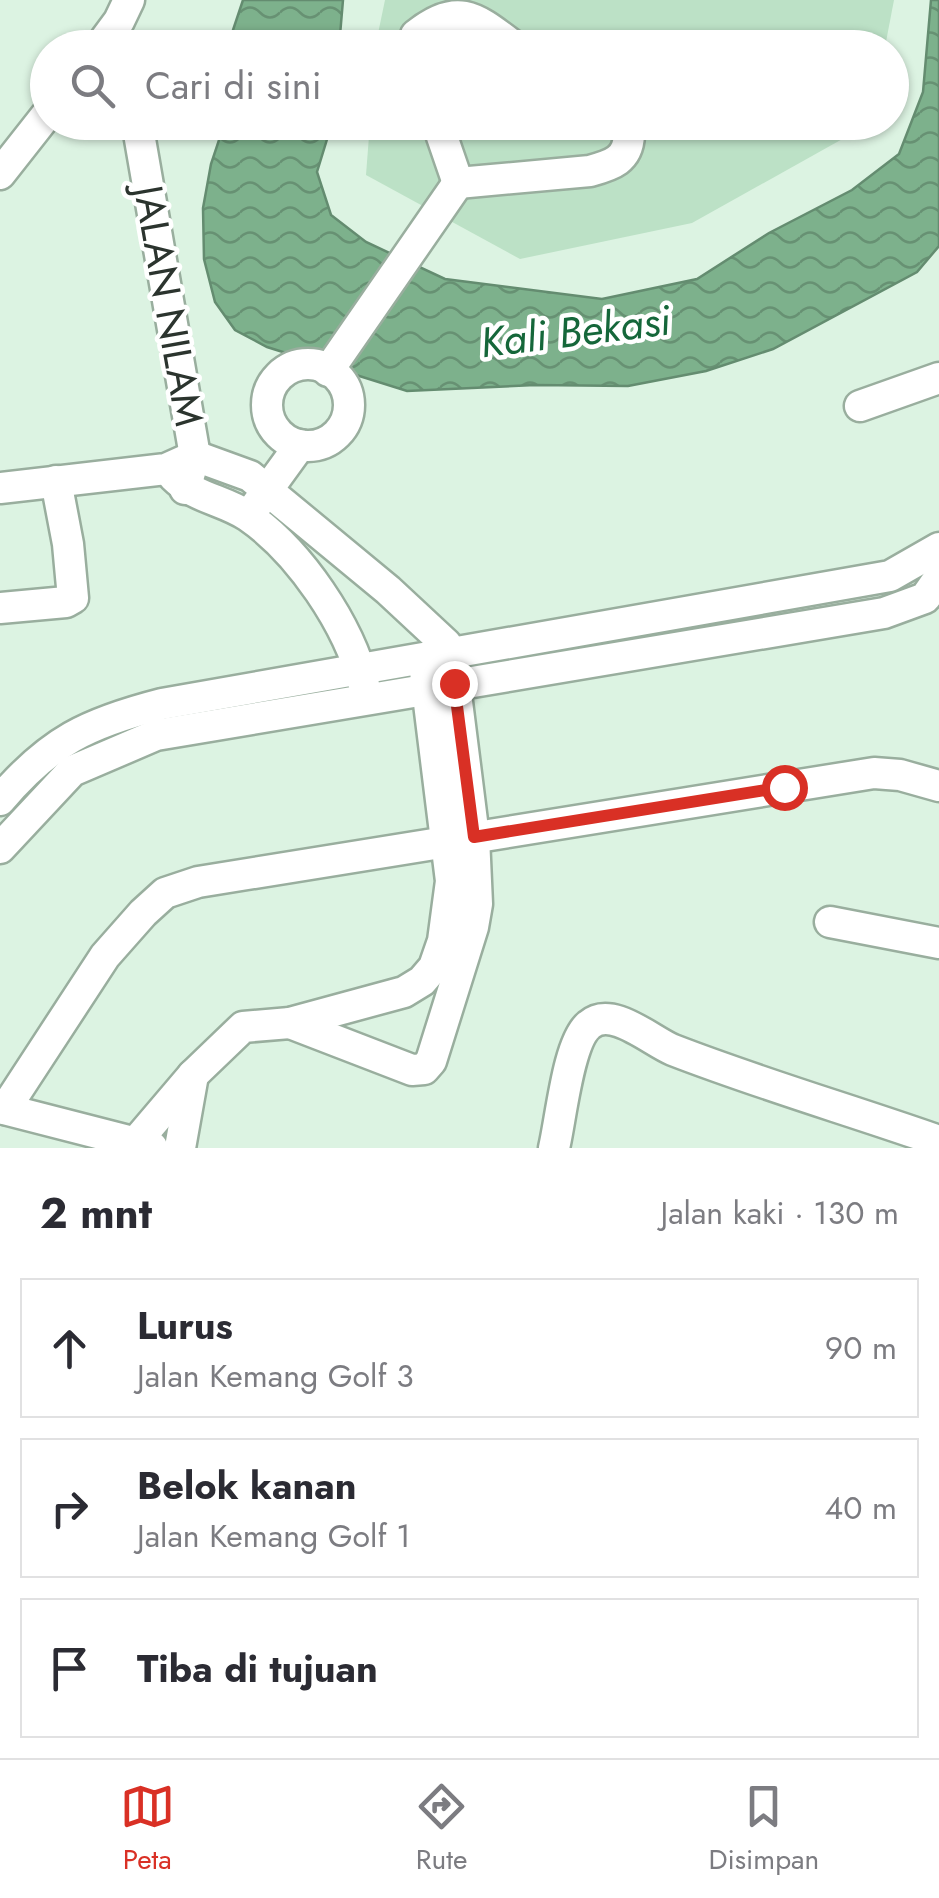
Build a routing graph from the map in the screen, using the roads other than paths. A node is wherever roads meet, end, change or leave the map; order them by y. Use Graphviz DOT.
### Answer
graph roads {
  1 [pos="422,30"];
  2 [pos="492,30"];
  3 [pos="30,136"];
  4 [pos="140,140"];
  5 [pos="442,140"];
  6 [pos="629,140"];
  7 [pos="0,174"];
  8 [pos="454,189"];
  9 [pos="334,361"];
  10 [pos="939,378"];
  11 [pos="860,406"];
  12 [pos="290,440"];
  13 [pos="195,456"];
  14 [pos="176,479"];
  15 [pos="56,482"];
  16 [pos="258,483"];
  17 [pos="0,488"];
  18 [pos="238,512"];
  19 [pos="939,548"];
  20 [pos="939,578"];
  21 [pos="0,608"];
  22 [pos="911,611"];
  23 [pos="439,671"];
  24 [pos="364,684"];
  25 [pos="238,706"];
  26 [pos="939,786"];
  27 [pos="0,800"];
  28 [pos="461,840"];
  29 [pos="0,848"];
  30 [pos="830,922"];
  31 [pos="939,943"];
  32 [pos="422,981"];
  33 [pos="452,994"];
  34 [pos="290,1023"];
  35 [pos="194,1075"];
  36 [pos="2,1108"];
  37 [pos="939,1144"];
  38 [pos="146,1145"];
  39 [pos="180,1148"];
  40 [pos="554,1148"];
  1 -- 2 [label="street"];
  3 -- 7 [label="street"];
  4 -- 13 [label="street, JALAN NILAM"];
  5 -- 8 [label="street"];
  6 -- 8 [label="street"];
  8 -- 9 [label="street"];
  9 -- 12 [label="street"];
  9 -- 12 [label="street"];
  10 -- 11 [label="street"];
  12 -- 16 [label="street"];
  13 -- 14 [label="street, JALAN NILAM"];
  13 -- 16 [label="street"];
  14 -- 15 [label="street"];
  14 -- 18 [label="street"];
  15 -- 17 [label="street"];
  15 -- 21 [label="street"];
  16 -- 18 [label="street"];
  16 -- 23 [label="street"];
  18 -- 24 [label="street"];
  19 -- 23 [label="street"];
  20 -- 22 [label="street"];
  22 -- 23 [label="street"];
  23 -- 24 [label="street"];
  23 -- 28 [label="street"];
  24 -- 25 [label="street"];
  25 -- 27 [label="street"];
  25 -- 29 [label="street"];
  26 -- 28 [label="street"];
  28 -- 32 [label="street"];
  28 -- 33 [label="street"];
  28 -- 36 [label="street"];
  30 -- 31 [label="street"];
  32 -- 33 [label="street"];
  32 -- 34 [label="street"];
  33 -- 34 [label="street"];
  34 -- 35 [label="street"];
  35 -- 38 [label="street"];
  35 -- 39 [label="street"];
  36 -- 38 [label="street"];
  37 -- 40 [label="street"];
}
